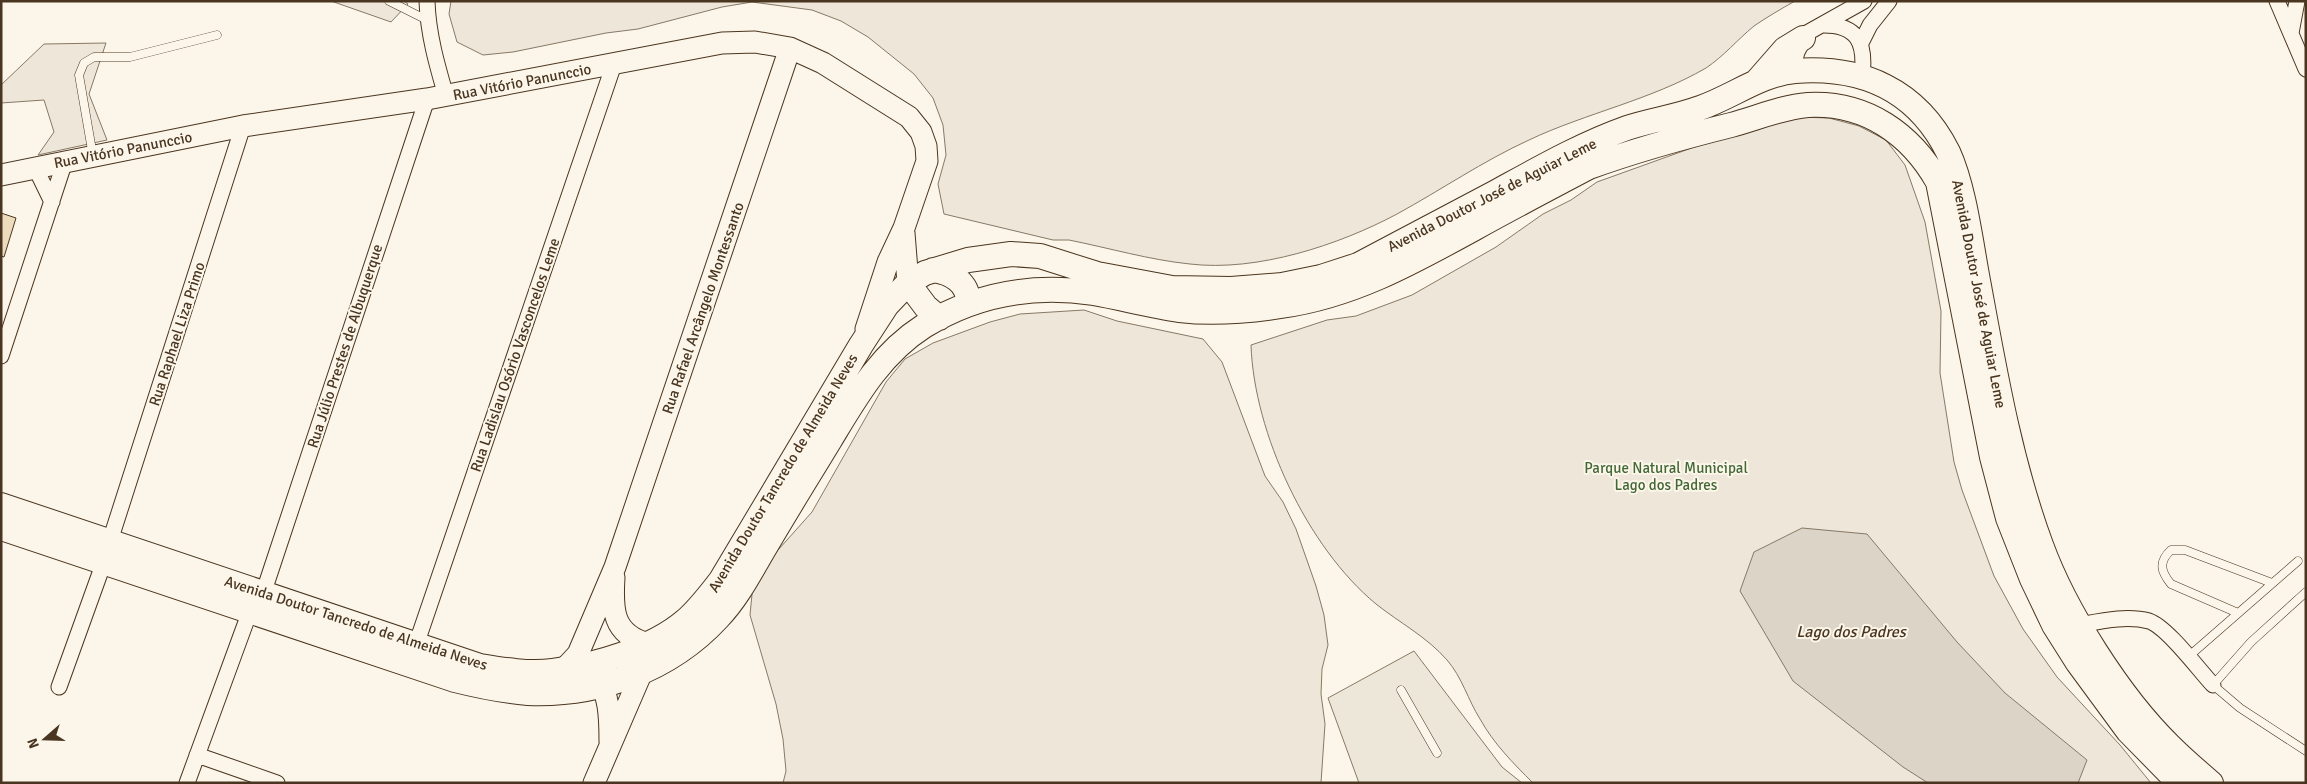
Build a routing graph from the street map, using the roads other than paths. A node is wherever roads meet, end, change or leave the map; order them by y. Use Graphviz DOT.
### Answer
graph roads {
  1 [pos="389,1"];
  2 [pos="427,1"];
  3 [pos="1864,1"];
  4 [pos="1889,1"];
  5 [pos="2277,1"];
  6 [pos="2297,1"];
  7 [pos="427,20"];
  8 [pos="1811,32"];
  9 [pos="2291,33"];
  10 [pos="217,35"];
  11 [pos="1861,44"];
  12 [pos="790,48"];
  13 [pos="614,64"];
  14 [pos="2306,69"];
  15 [pos="1792,71"];
  16 [pos="1862,76"];
  17 [pos="1757,82"];
  18 [pos="437,97"];
  19 [pos="1808,105"];
  20 [pos="1839,107"];
  21 [pos="243,126"];
  22 [pos="93,156"];
  23 [pos="65,161"];
  24 [pos="35,167"];
  25 [pos="1,175"];
  26 [pos="52,202"];
  27 [pos="904,228"];
  28 [pos="918,273"];
  29 [pos="968,304"];
  30 [pos="939,318"];
  31 [pos="861,345"];
  32 [pos="1,356"];
  33 [pos="1,505"];
  34 [pos="1,528"];
  35 [pos="107,552"];
  36 [pos="2298,562"];
  37 [pos="615,567"];
  38 [pos="2272,583"];
  39 [pos="2306,592"];
  40 [pos="257,602"];
  41 [pos="2238,613"];
  42 [pos="2079,625"];
  43 [pos="648,644"];
  44 [pos="416,645"];
  45 [pos="2188,657"];
  46 [pos="610,658"];
  47 [pos="565,668"];
  48 [pos="641,674"];
  49 [pos="602,685"];
  50 [pos="2213,685"];
  51 [pos="59,687"];
  52 [pos="1401,690"];
  53 [pos="610,742"];
  54 [pos="2306,751"];
  55 [pos="1437,753"];
  56 [pos="197,755"];
  57 [pos="187,783"];
  58 [pos="277,783"];
  59 [pos="594,783"];
  60 [pos="2179,783"];
  61 [pos="2211,783"];
  1 -- 7 [label="lane"];
  2 -- 7 [label="street"];
  3 -- 8 [label="street"];
  4 -- 11 [label="street"];
  5 -- 9 [label="street"];
  6 -- 9 [label="street"];
  7 -- 18 [label="street"];
  8 -- 11 [label="street"];
  8 -- 15 [label="street"];
  8 -- 17 [label="main road"];
  9 -- 14 [label="street"];
  10 -- 22 [label="lane"];
  11 -- 16 [label="street"];
  12 -- 13 [label="street, Rua Vitório Panunccio"];
  12 -- 27 [label="street, Rua Vitório Panunccio"];
  12 -- 37 [label="street, Rua Rafael Arcângelo Montessanto"];
  13 -- 18 [label="street, Rua Vitório Panunccio"];
  13 -- 44 [label="street, Rua Ladislau Osório Vasconcelos Leme"];
  15 -- 16 [label="main road, Avenida Doutor José de Aguiar Leme"];
  15 -- 17 [label="main road, Avenida Doutor José de Aguiar Leme"];
  15 -- 19 [label="main road"];
  16 -- 20 [label="main road"];
  16 -- 42 [label="main road, Avenida Doutor José de Aguiar Leme"];
  17 -- 28 [label="main road, Avenida Doutor José de Aguiar Leme"];
  18 -- 21 [label="street, Rua Vitório Panunccio"];
  18 -- 40 [label="street, Rua Júlio Prestes de Albuquerque"];
  19 -- 20 [label="main road, Avenida Doutor José de Aguiar Leme"];
  19 -- 29 [label="main road, Avenida Doutor José de Aguiar Leme"];
  20 -- 60 [label="main road, Avenida Doutor José de Aguiar Leme"];
  21 -- 22 [label="street, Rua Vitório Panunccio"];
  21 -- 35 [label="street, Rua Raphael Liza Primo"];
  22 -- 23 [label="street, Rua Vitório Panunccio"];
  23 -- 24 [label="street, Rua Vitório Panunccio"];
  23 -- 26 [label="street"];
  24 -- 25 [label="street, Rua Vitório Panunccio"];
  24 -- 26 [label="street"];
  26 -- 32 [label="street"];
  27 -- 28 [label="street, Rua Vitório Panunccio"];
  27 -- 31 [label="street, Rua Vitório Panunccio"];
  28 -- 29 [label="main road"];
  28 -- 30 [label="main road"];
  28 -- 31 [label="main road, Avenida Doutor Tancredo de Almeida Neves"];
  29 -- 30 [label="main road, Avenida Doutor José de Aguiar Leme"];
  30 -- 48 [label="main road, Avenida Doutor Tancredo de Almeida Neves"];
  31 -- 43 [label="main road, Avenida Doutor Tancredo de Almeida Neves"];
  33 -- 35 [label="main road, Avenida Doutor Tancredo de Almeida Neves"];
  34 -- 35 [label="main road, Avenida Doutor Tancredo de Almeida Neves"];
  35 -- 40 [label="main road, Avenida Doutor Tancredo de Almeida Neves"];
  35 -- 51 [label="street, Rua Raphael Liza Primo"];
  36 -- 38 [label="lane"];
  37 -- 43 [label="street, Rua Rafael Arcângelo Montessanto"];
  37 -- 47 [label="street, Rua Rafael Arcângelo Montessanto"];
  38 -- 41 [label="lane"];
  38 -- 41 [label="lane"];
  39 -- 50 [label="lane"];
  40 -- 44 [label="main road, Avenida Doutor Tancredo de Almeida Neves"];
  40 -- 49 [label="main road, Avenida Doutor Tancredo de Almeida Neves"];
  40 -- 56 [label="street, Rua Júlio Prestes de Albuquerque"];
  41 -- 45 [label="lane"];
  42 -- 45 [label="street"];
  42 -- 61 [label="main road, Avenida Doutor José de Aguiar Leme"];
  43 -- 46 [label="main road, Avenida Doutor Tancredo de Almeida Neves"];
  44 -- 47 [label="main road, Avenida Doutor Tancredo de Almeida Neves"];
  45 -- 50 [label="street"];
  46 -- 47 [label="main road, Avenida Doutor Tancredo de Almeida Neves"];
  46 -- 49 [label="street"];
  48 -- 49 [label="main road, Avenida Doutor Tancredo de Almeida Neves"];
  48 -- 53 [label="street"];
  49 -- 53 [label="street"];
  50 -- 54 [label="lane"];
  52 -- 55 [label="lane"];
  53 -- 59 [label="street"];
  56 -- 57 [label="street, Rua Júlio Prestes de Albuquerque"];
  56 -- 58 [label="street"];
}
